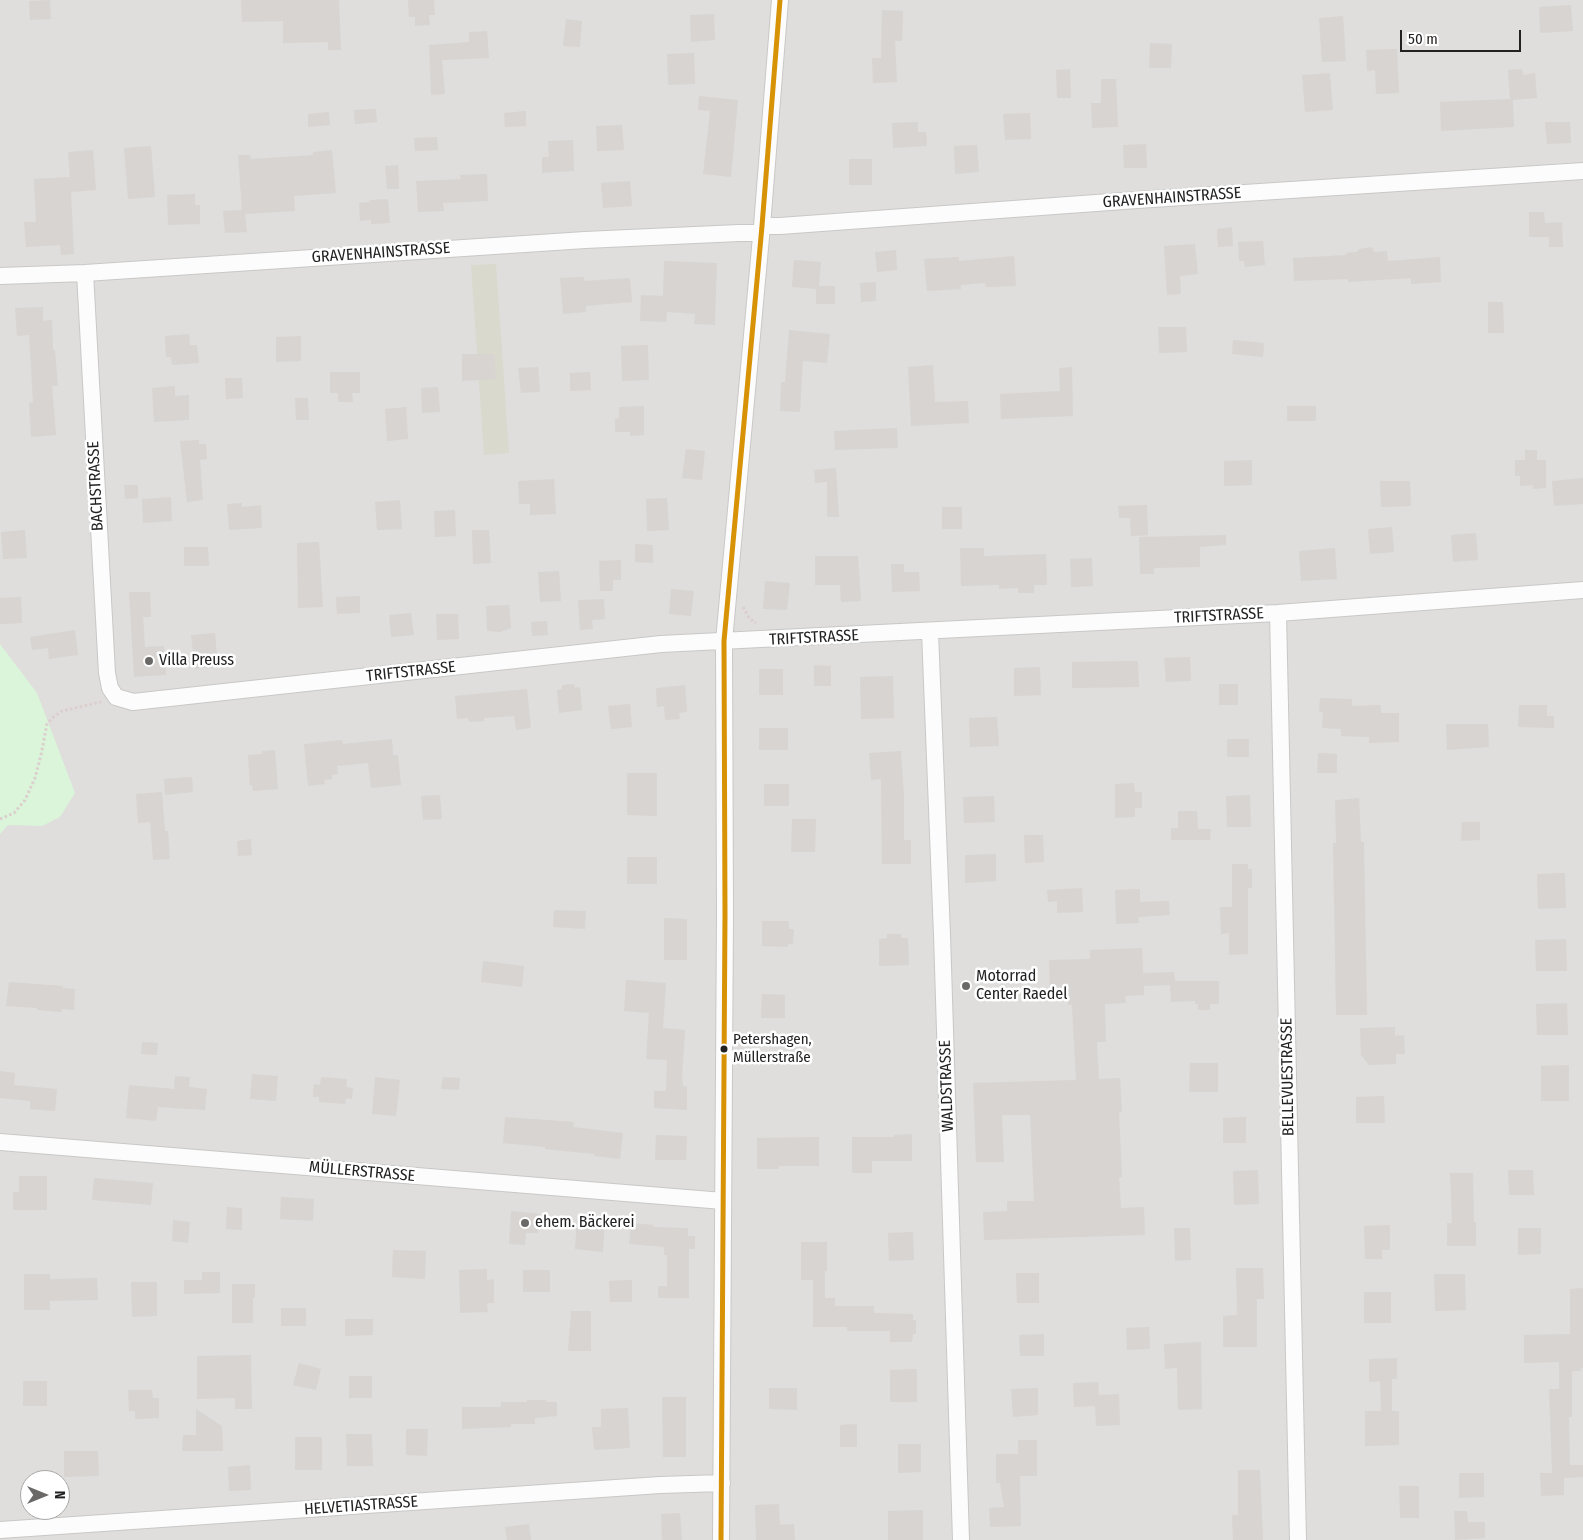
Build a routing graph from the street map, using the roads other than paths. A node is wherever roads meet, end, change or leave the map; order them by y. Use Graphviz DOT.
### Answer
graph roads {
  1 [pos="780,0"];
  2 [pos="1583,171"];
  3 [pos="762,230"];
  4 [pos="85,273"];
  5 [pos="0,276"];
  6 [pos="1583,590"];
  7 [pos="1278,613"];
  8 [pos="930,632"];
  9 [pos="724,641"];
  10 [pos="116,697"];
  11 [pos="0,1142"];
  12 [pos="723,1201"];
  13 [pos="722,1483"];
  14 [pos="0,1530"];
  15 [pos="721,1540"];
  16 [pos="961,1540"];
  17 [pos="1298,1540"];
  1 -- 3 [label="street"];
  2 -- 3 [label="street, GRAVENHAINSTRASSE"];
  3 -- 4 [label="street, GRAVENHAINSTRASSE"];
  3 -- 9 [label="street"];
  4 -- 5 [label="street, GRAVENHAINSTRASSE"];
  4 -- 10 [label="street, BACHSTRASSE"];
  6 -- 7 [label="street, TRIFTSTRASSE"];
  7 -- 8 [label="street, TRIFTSTRASSE"];
  7 -- 17 [label="street, BELLEVUESTRASSE"];
  8 -- 9 [label="street, TRIFTSTRASSE"];
  8 -- 16 [label="street, WALDSTRASSE"];
  9 -- 10 [label="street, TRIFTSTRASSE"];
  9 -- 12 [label="street"];
  11 -- 12 [label="street, MÜLLERSTRASSE"];
  12 -- 13 [label="street"];
  13 -- 14 [label="street, HELVETIASTRASSE"];
  13 -- 15 [label="street"];
}
